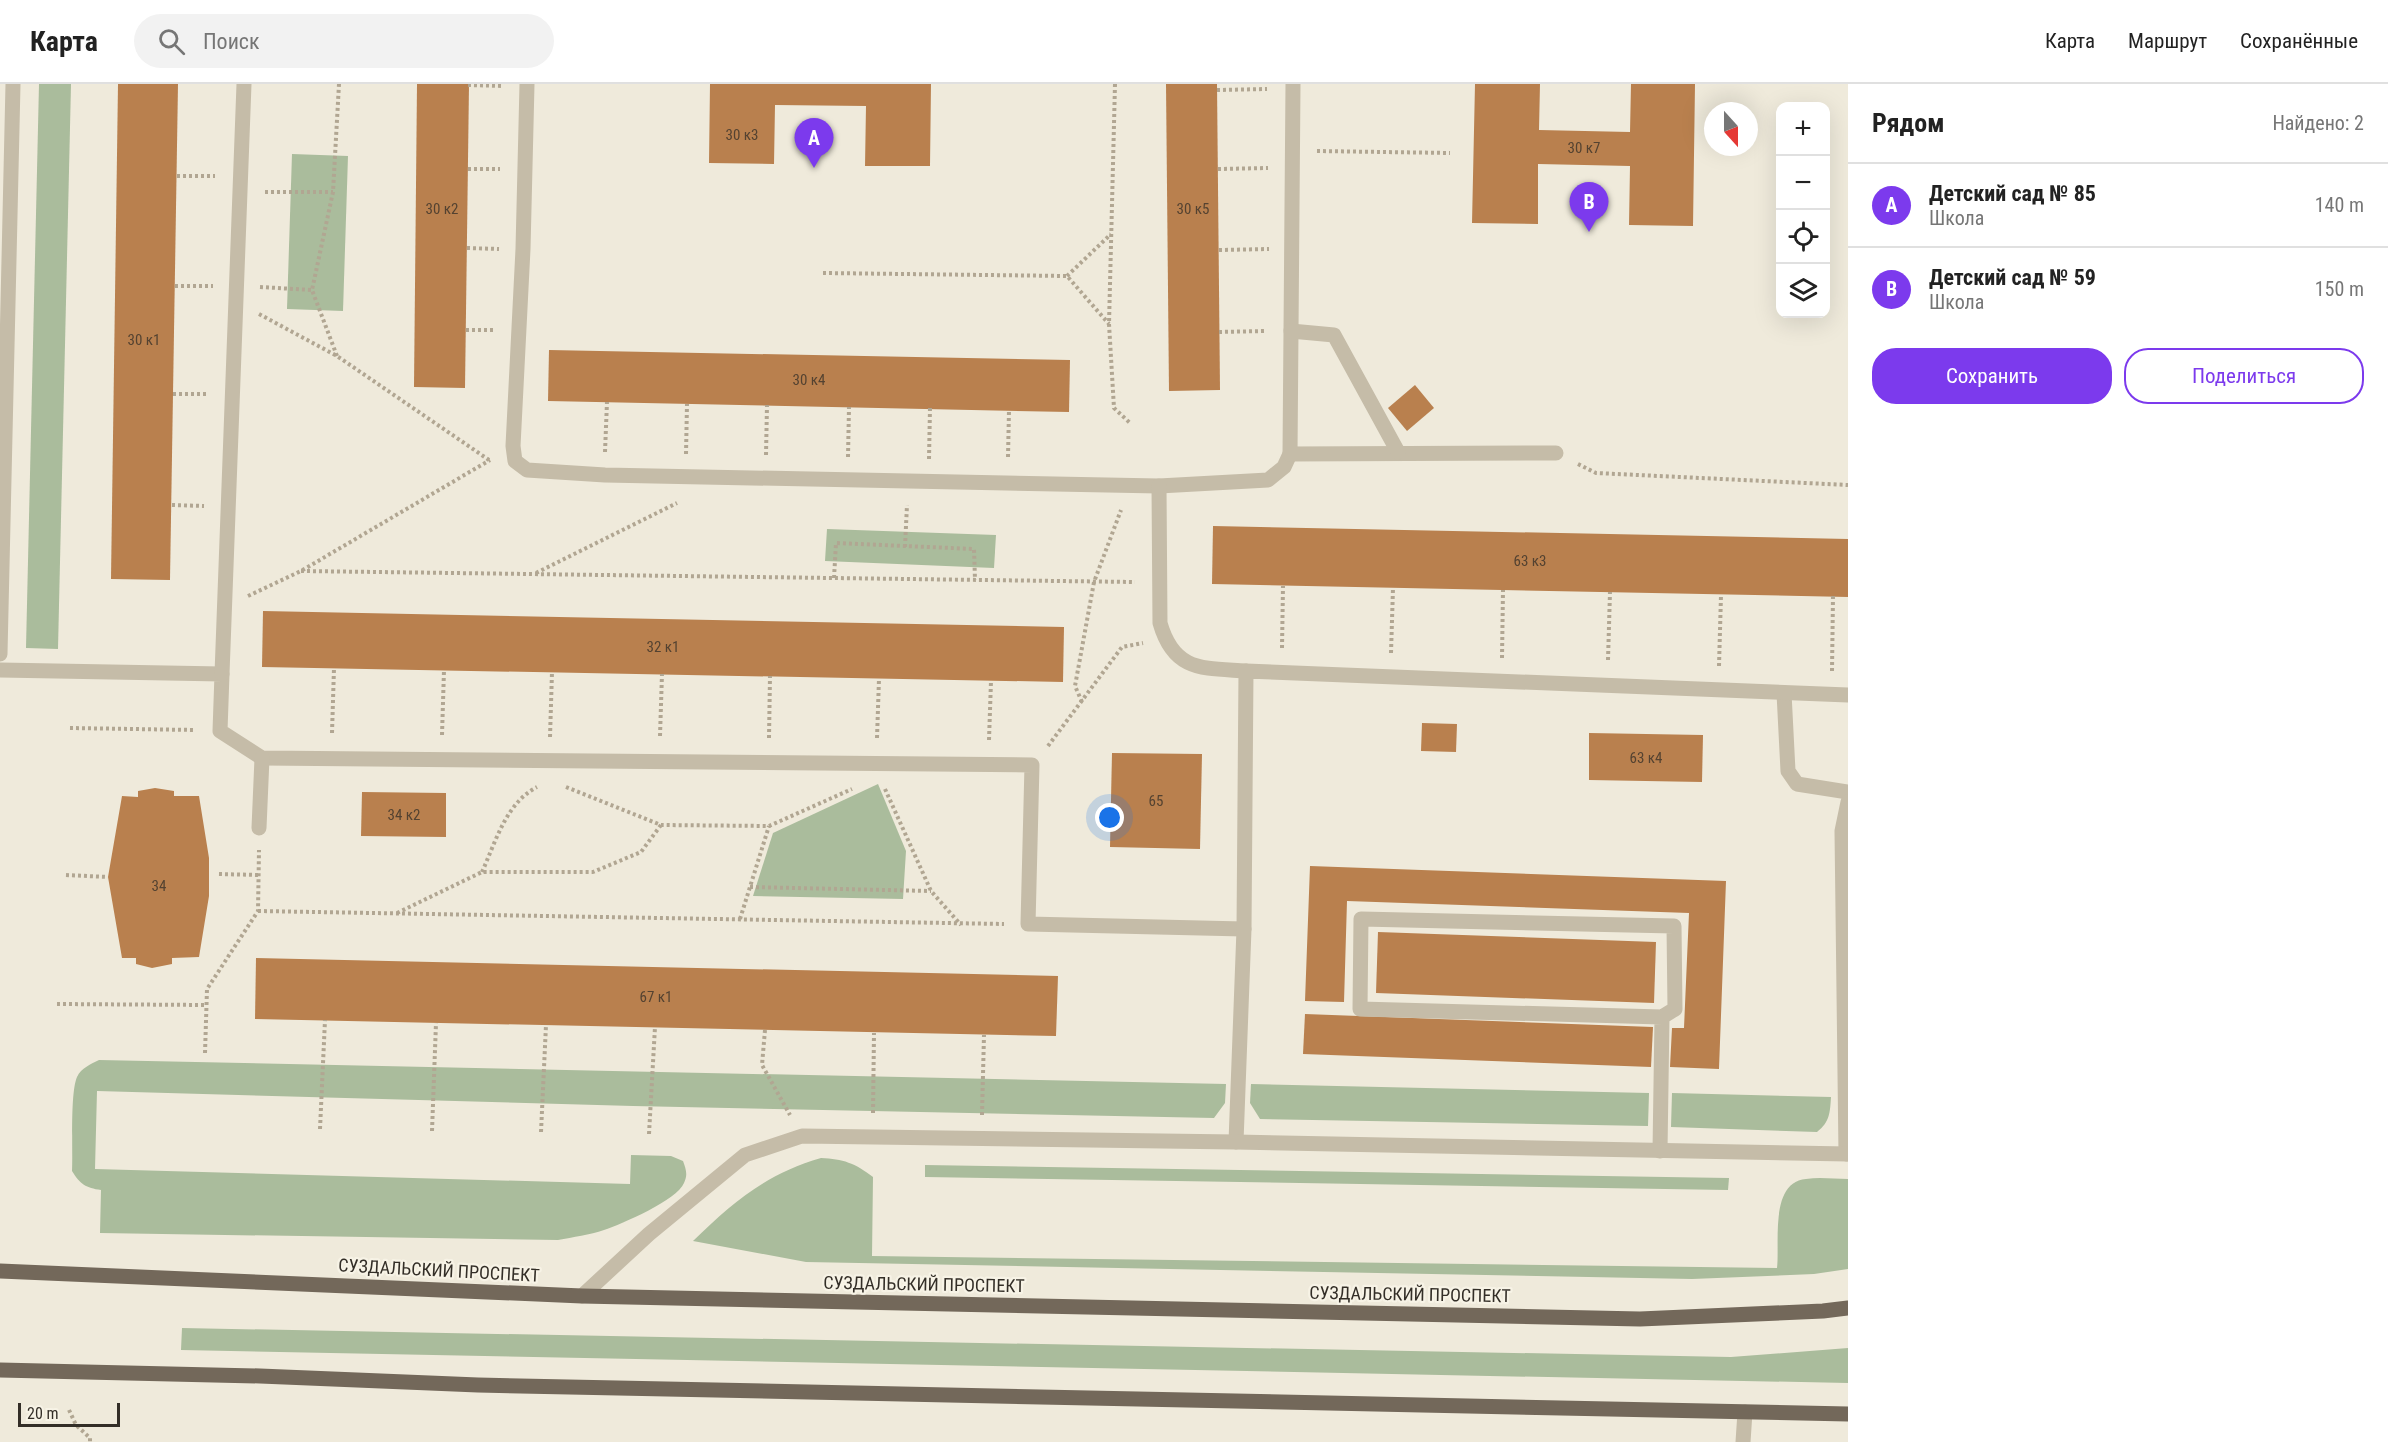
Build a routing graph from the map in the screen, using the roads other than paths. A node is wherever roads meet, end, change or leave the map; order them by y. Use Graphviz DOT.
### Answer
graph roads {
  1 [pos="13,84"];
  2 [pos="244,84"];
  3 [pos="527,85"];
  4 [pos="1293,87"];
  5 [pos="6,115"];
  6 [pos="1291,331"];
  7 [pos="1398,452"];
  8 [pos="1556,453"];
  9 [pos="1290,454"];
  10 [pos="2,462"];
  11 [pos="1159,486"];
  12 [pos="1,565"];
  13 [pos="0,654"];
  14 [pos="0,670"];
  15 [pos="1246,671"];
  16 [pos="222,674"];
  17 [pos="1784,693"];
  18 [pos="1848,695"];
  19 [pos="262,758"];
  20 [pos="1848,792"];
  21 [pos="1848,802"];
  22 [pos="259,828"];
  23 [pos="1244,929"];
  24 [pos="1662,1017"];
  25 [pos="1236,1142"];
  26 [pos="1660,1152"];
  27 [pos="1847,1154"];
  28 [pos="0,1272"];
  29 [pos="582,1296"];
  30 [pos="1848,1308"];
  31 [pos="0,1370"];
  32 [pos="1745,1412"];
  33 [pos="1848,1414"];
  34 [pos="1743,1442"];
  1 -- 5 [label="street"];
  2 -- 16 [label="street"];
  3 -- 11 [label="street"];
  4 -- 6 [label="street"];
  5 -- 10 [label="street"];
  6 -- 7 [label="street"];
  6 -- 9 [label="street"];
  7 -- 8 [label="street"];
  7 -- 9 [label="street"];
  9 -- 11 [label="street"];
  10 -- 12 [label="street"];
  11 -- 15 [label="street"];
  12 -- 13 [label="street"];
  14 -- 16 [label="street"];
  15 -- 17 [label="street"];
  15 -- 23 [label="street"];
  16 -- 19 [label="street"];
  17 -- 18 [label="street"];
  17 -- 20 [label="street"];
  19 -- 22 [label="street"];
  19 -- 23 [label="street"];
  21 -- 27 [label="street"];
  23 -- 25 [label="street"];
  24 -- 24 [label="street"];
  24 -- 26 [label="street"];
  25 -- 26 [label="street"];
  25 -- 29 [label="street"];
  26 -- 27 [label="street"];
  28 -- 29 [label="main road, СУЗДАЛЬСКИЙ ПРОСПЕКТ"];
  29 -- 30 [label="main road, СУЗДАЛЬСКИЙ ПРОСПЕКТ"];
  31 -- 32 [label="main road"];
  32 -- 33 [label="main road"];
  32 -- 34 [label="street"];
}
